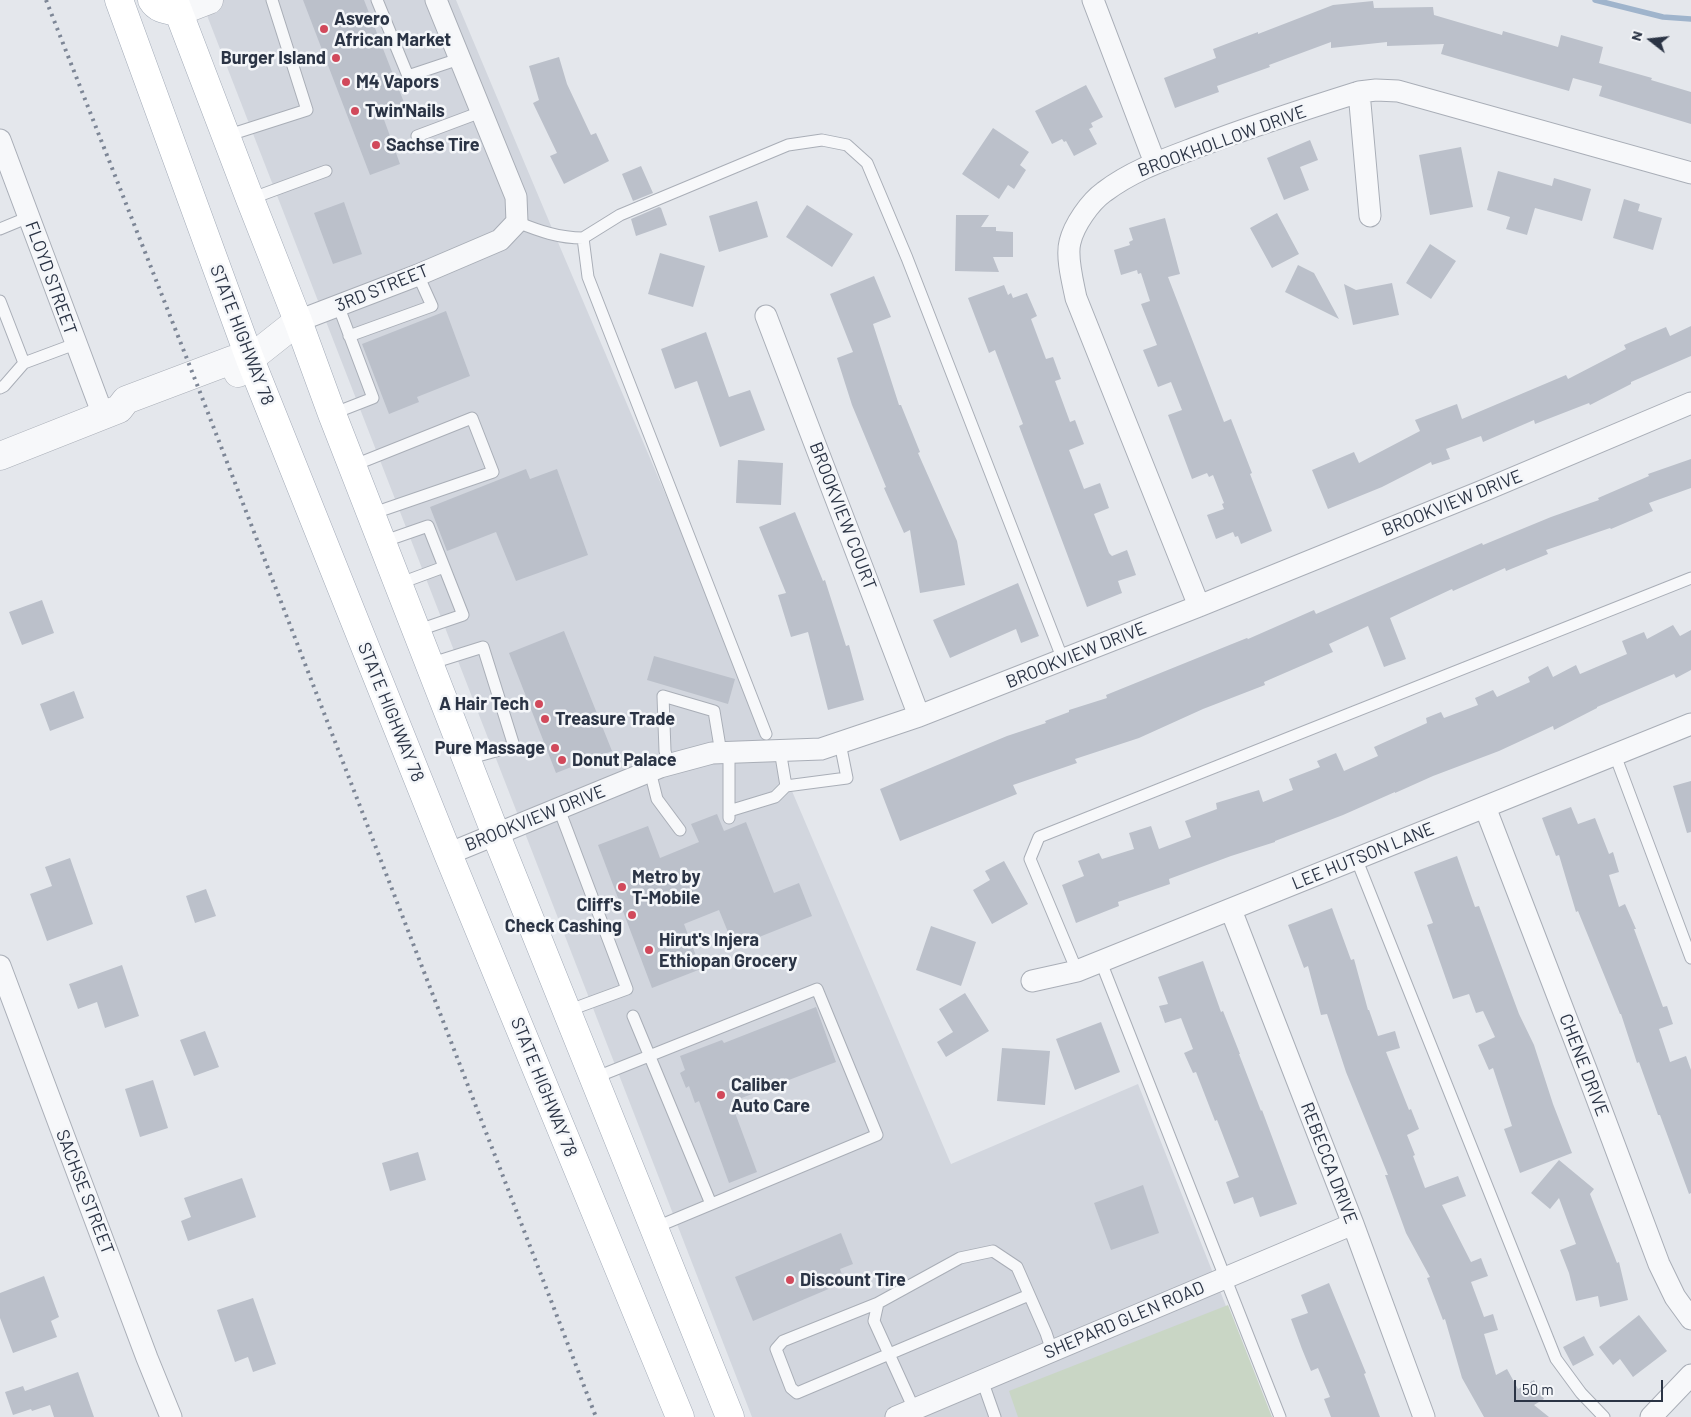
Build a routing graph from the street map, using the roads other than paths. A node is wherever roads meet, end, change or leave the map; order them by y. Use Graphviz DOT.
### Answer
graph roads {
  1 [pos="119,0"];
  2 [pos="152,0"];
  3 [pos="209,0"];
  4 [pos="272,0"];
  5 [pos="377,0"];
  6 [pos="436,0"];
  7 [pos="1093,0"];
  8 [pos="176,6"];
  9 [pos="459,59"];
  10 [pos="1359,92"];
  11 [pos="481,112"];
  12 [pos="226,136"];
  13 [pos="417,136"];
  14 [pos="0,140"];
  15 [pos="1155,163"];
  16 [pos="326,171"];
  17 [pos="1691,172"];
  18 [pos="250,199"];
  19 [pos="1370,216"];
  20 [pos="28,218"];
  21 [pos="517,222"];
  22 [pos="0,229"];
  23 [pos="583,238"];
  24 [pos="418,275"];
  25 [pos="0,301"];
  26 [pos="338,306"];
  27 [pos="766,316"];
  28 [pos="298,321"];
  29 [pos="350,336"];
  30 [pos="76,344"];
  31 [pos="250,359"];
  32 [pos="24,363"];
  33 [pos="0,388"];
  34 [pos="1691,403"];
  35 [pos="111,412"];
  36 [pos="332,414"];
  37 [pos="0,456"];
  38 [pos="352,466"];
  39 [pos="371,514"];
  40 [pos="382,542"];
  41 [pos="444,567"];
  42 [pos="1691,578"];
  43 [pos="398,584"];
  44 [pos="1199,606"];
  45 [pos="416,631"];
  46 [pos="1063,660"];
  47 [pos="429,664"];
  48 [pos="919,716"];
  49 [pos="1691,724"];
  50 [pos="766,734"];
  51 [pos="840,743"];
  52 [pos="780,750"];
  53 [pos="725,752"];
  54 [pos="1615,755"];
  55 [pos="467,759"];
  56 [pos="660,768"];
  57 [pos="786,786"];
  58 [pos="1485,807"];
  59 [pos="559,809"];
  60 [pos="680,830"];
  61 [pos="496,835"];
  62 [pos="448,854"];
  63 [pos="1356,858"];
  64 [pos="1231,910"];
  65 [pos="1691,958"];
  66 [pos="1101,962"];
  67 [pos="0,966"];
  68 [pos="1077,971"];
  69 [pos="1032,981"];
  70 [pos="567,1011"];
  71 [pos="633,1016"];
  72 [pos="649,1056"];
  73 [pos="594,1078"];
  74 [pos="711,1204"];
  75 [pos="1353,1224"];
  76 [pos="654,1228"];
  77 [pos="1224,1277"];
  78 [pos="1030,1295"];
  79 [pos="878,1303"];
  80 [pos="1691,1319"];
  81 [pos="1052,1350"];
  82 [pos="889,1354"];
  83 [pos="1691,1375"];
  84 [pos="982,1380"];
  85 [pos="905,1413"];
  86 [pos="171,1417"];
  87 [pos="680,1417"];
  88 [pos="730,1417"];
  89 [pos="995,1417"];
  90 [pos="1280,1417"];
  91 [pos="1424,1417"];
  92 [pos="1604,1417"];
  93 [pos="1651,1417"];
  1 -- 31 [label="main road, STATE HIGHWAY 78"];
  2 -- 8 [label="main road"];
  3 -- 8 [label="street"];
  4 -- 12 [label="lane"];
  5 -- 9 [label="lane"];
  6 -- 9 [label="street"];
  7 -- 15 [label="street"];
  8 -- 12 [label="main road"];
  9 -- 11 [label="street"];
  10 -- 15 [label="street, BROOKHOLLOW DRIVE"];
  10 -- 17 [label="street, BROOKHOLLOW DRIVE"];
  10 -- 19 [label="street"];
  11 -- 13 [label="lane"];
  11 -- 21 [label="street"];
  12 -- 18 [label="main road"];
  14 -- 20 [label="street, FLOYD STREET"];
  15 -- 44 [label="street, BROOKHOLLOW DRIVE"];
  16 -- 18 [label="lane"];
  18 -- 28 [label="main road"];
  20 -- 22 [label="lane"];
  20 -- 30 [label="street, FLOYD STREET"];
  21 -- 23 [label="lane"];
  21 -- 24 [label="street, 3RD STREET"];
  23 -- 46 [label="lane"];
  23 -- 50 [label="lane"];
  24 -- 26 [label="street, 3RD STREET"];
  24 -- 29 [label="lane"];
  25 -- 32 [label="lane"];
  26 -- 28 [label="street, 3RD STREET"];
  26 -- 29 [label="lane"];
  27 -- 48 [label="street, BROOKVIEW COURT"];
  28 -- 31 [label="street, 3RD STREET"];
  28 -- 36 [label="main road"];
  29 -- 36 [label="lane"];
  30 -- 32 [label="lane"];
  30 -- 35 [label="street, FLOYD STREET"];
  31 -- 35 [label="street, 3RD STREET"];
  31 -- 62 [label="main road, STATE HIGHWAY 78"];
  32 -- 33 [label="lane"];
  34 -- 44 [label="street, BROOKVIEW DRIVE"];
  35 -- 37 [label="street, 3RD STREET"];
  36 -- 38 [label="main road"];
  38 -- 39 [label="main road"];
  38 -- 39 [label="lane"];
  39 -- 40 [label="main road"];
  40 -- 41 [label="lane"];
  40 -- 43 [label="main road"];
  41 -- 43 [label="lane"];
  41 -- 45 [label="lane"];
  42 -- 68 [label="lane"];
  43 -- 45 [label="main road"];
  44 -- 46 [label="street, BROOKVIEW DRIVE"];
  45 -- 47 [label="main road"];
  46 -- 48 [label="street, BROOKVIEW DRIVE"];
  47 -- 55 [label="main road"];
  47 -- 55 [label="lane"];
  48 -- 51 [label="street, BROOKVIEW DRIVE"];
  49 -- 54 [label="street, LEE HUTSON LANE"];
  51 -- 52 [label="street, BROOKVIEW DRIVE"];
  51 -- 57 [label="lane"];
  52 -- 53 [label="street, BROOKVIEW DRIVE"];
  52 -- 57 [label="lane"];
  53 -- 56 [label="street, BROOKVIEW DRIVE"];
  53 -- 56 [label="lane"];
  53 -- 57 [label="lane"];
  54 -- 58 [label="street, LEE HUTSON LANE"];
  54 -- 65 [label="lane"];
  55 -- 61 [label="main road"];
  56 -- 59 [label="street, BROOKVIEW DRIVE"];
  56 -- 60 [label="lane"];
  58 -- 63 [label="street, LEE HUTSON LANE"];
  58 -- 80 [label="street, CHENE DRIVE"];
  59 -- 61 [label="street, BROOKVIEW DRIVE"];
  59 -- 70 [label="lane"];
  61 -- 62 [label="street, BROOKVIEW DRIVE"];
  61 -- 70 [label="main road"];
  62 -- 87 [label="main road, STATE HIGHWAY 78"];
  63 -- 64 [label="street, LEE HUTSON LANE"];
  63 -- 92 [label="lane"];
  64 -- 66 [label="street, LEE HUTSON LANE"];
  64 -- 75 [label="street, REBECCA DRIVE"];
  66 -- 68 [label="street, LEE HUTSON LANE"];
  66 -- 77 [label="lane"];
  67 -- 86 [label="street, SACHSE STREET"];
  68 -- 69 [label="street, LEE HUTSON LANE"];
  70 -- 73 [label="main road"];
  71 -- 72 [label="lane"];
  72 -- 73 [label="lane"];
  72 -- 74 [label="lane"];
  72 -- 74 [label="lane"];
  73 -- 76 [label="main road"];
  74 -- 76 [label="lane"];
  75 -- 77 [label="street, SHEPARD GLEN ROAD"];
  75 -- 91 [label="street, REBECCA DRIVE"];
  76 -- 88 [label="main road"];
  77 -- 81 [label="street, SHEPARD GLEN ROAD"];
  77 -- 90 [label="lane"];
  78 -- 79 [label="lane"];
  78 -- 81 [label="lane"];
  78 -- 82 [label="lane"];
  79 -- 82 [label="lane"];
  79 -- 82 [label="lane"];
  81 -- 84 [label="street, SHEPARD GLEN ROAD"];
  82 -- 85 [label="lane"];
  83 -- 93 [label="street"];
  84 -- 85 [label="street, SHEPARD GLEN ROAD"];
  84 -- 89 [label="lane"];
}
